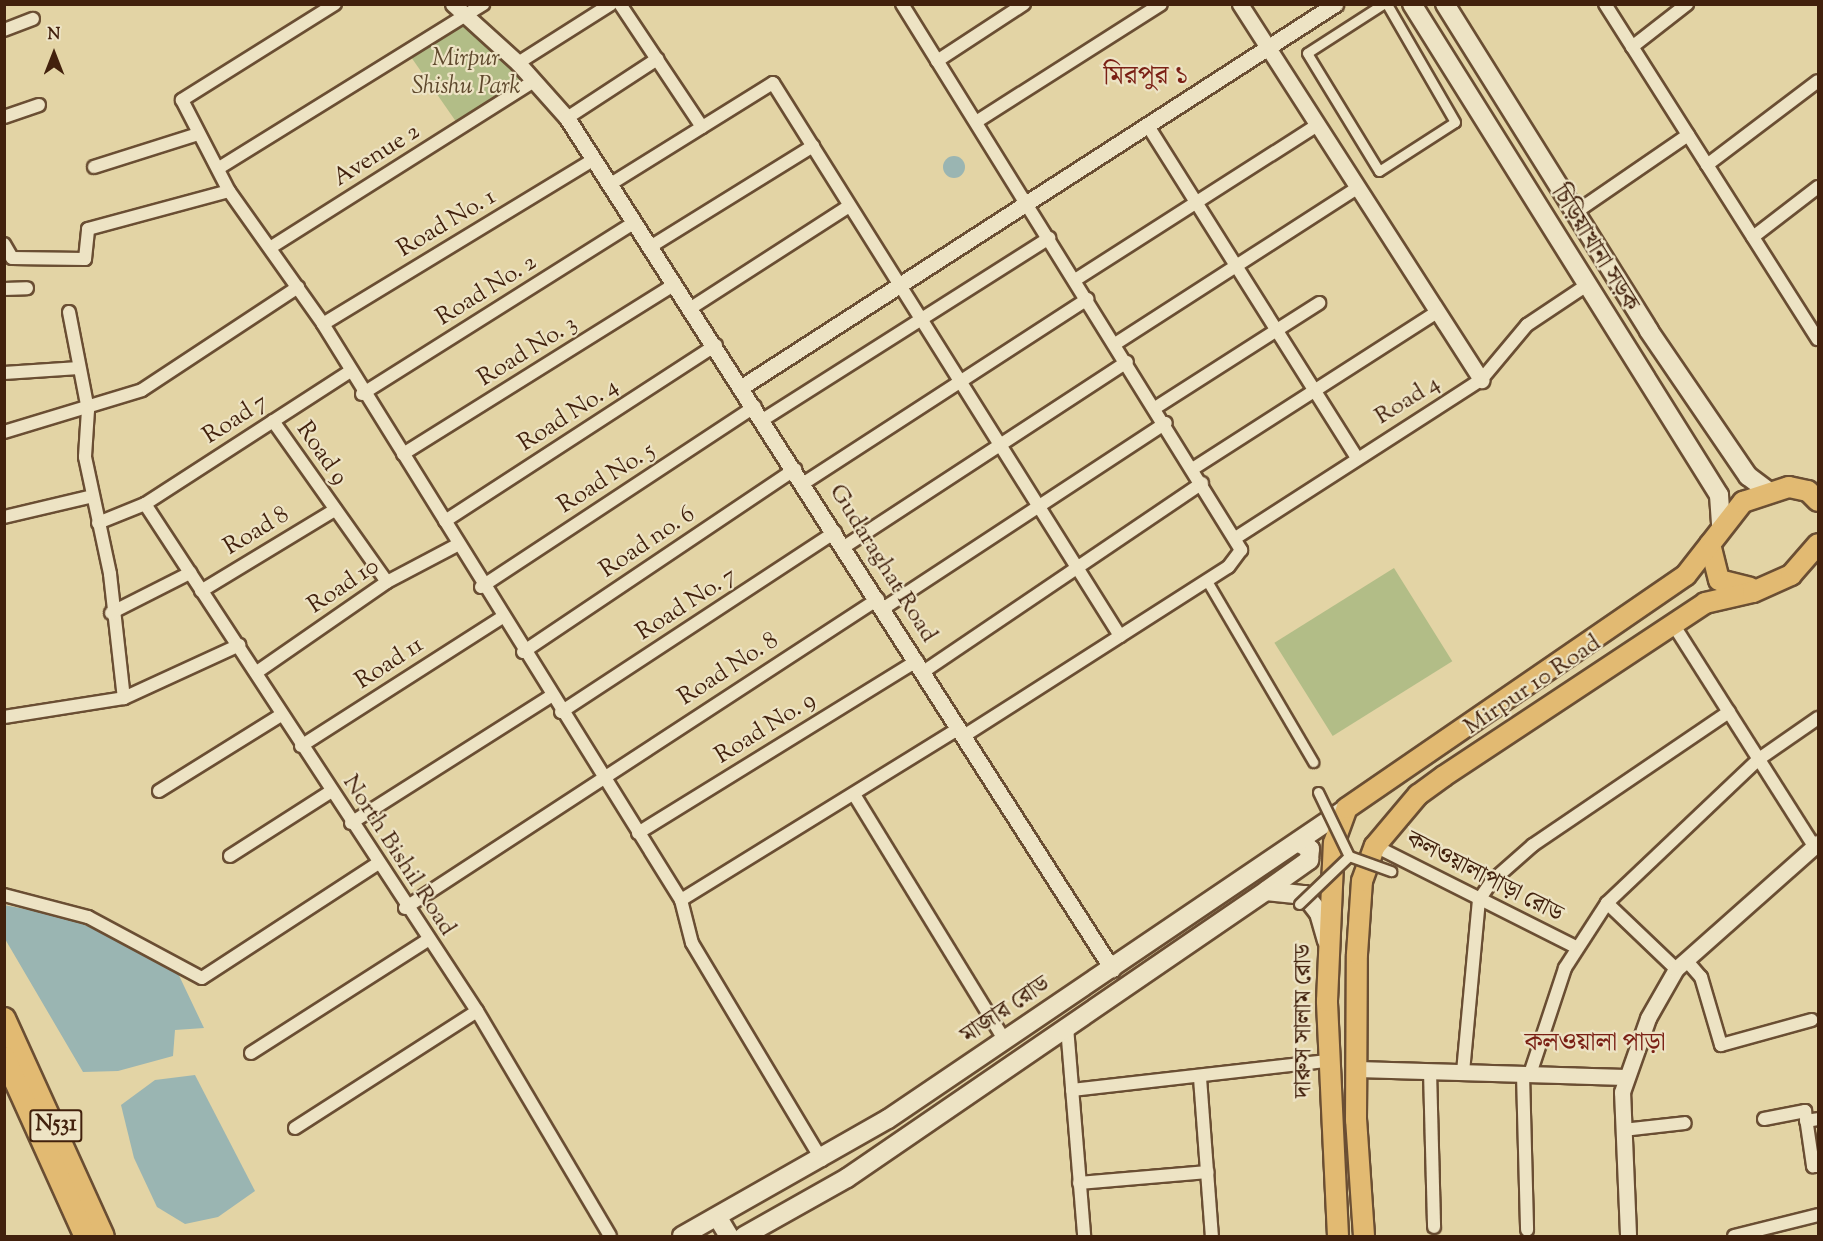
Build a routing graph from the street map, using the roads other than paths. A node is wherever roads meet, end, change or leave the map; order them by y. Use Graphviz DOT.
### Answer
graph roads {
  1 [pos="335,4"];
  2 [pos="453,4"];
  3 [pos="483,4"];
  4 [pos="611,4"];
  5 [pos="620,4"];
  6 [pos="902,4"];
  7 [pos="1024,4"];
  8 [pos="1161,4"];
  9 [pos="1240,4"];
  10 [pos="1335,4"];
  11 [pos="1385,4"];
  12 [pos="1412,4"];
  13 [pos="1445,4"];
  14 [pos="1605,4"];
  15 [pos="1687,4"];
  16 [pos="465,17"];
  17 [pos="33,19"];
  18 [pos="4,30"];
  19 [pos="1632,47"];
  20 [pos="1268,49"];
  21 [pos="657,59"];
  22 [pos="937,61"];
  23 [pos="518,63"];
  24 [pos="534,81"];
  25 [pos="1818,81"];
  26 [pos="39,105"];
  27 [pos="4,117"];
  28 [pos="567,118"];
  29 [pos="976,122"];
  30 [pos="1317,125"];
  31 [pos="1148,126"];
  32 [pos="702,127"];
  33 [pos="198,134"];
  34 [pos="1688,135"];
  35 [pos="813,146"];
  36 [pos="593,160"];
  37 [pos="1707,165"];
  38 [pos="94,167"];
  39 [pos="219,168"];
  40 [pos="609,185"];
  41 [pos="1818,187"];
  42 [pos="1357,188"];
  43 [pos="229,191"];
  44 [pos="1194,202"];
  45 [pos="1027,203"];
  46 [pos="849,206"];
  47 [pos="1576,212"];
  48 [pos="634,223"];
  49 [pos="1753,237"];
  50 [pos="1049,238"];
  51 [pos="4,244"];
  52 [pos="273,246"];
  53 [pos="650,247"];
  54 [pos="1235,267"];
  55 [pos="1075,280"];
  56 [pos="675,284"];
  57 [pos="898,285"];
  58 [pos="1587,285"];
  59 [pos="298,287"];
  60 [pos="27,288"];
  61 [pos="4,289"];
  62 [pos="1087,299"];
  63 [pos="1319,303"];
  64 [pos="691,308"];
  65 [pos="69,312"];
  66 [pos="1437,312"];
  67 [pos="920,319"];
  68 [pos="323,324"];
  69 [pos="1274,331"];
  70 [pos="1818,339"];
  71 [pos="1115,344"];
  72 [pos="716,345"];
  73 [pos="1127,362"];
  74 [pos="79,368"];
  75 [pos="349,372"];
  76 [pos="4,373"];
  77 [pos="1480,380"];
  78 [pos="960,382"];
  79 [pos="743,386"];
  80 [pos="1313,391"];
  81 [pos="362,394"];
  82 [pos="1155,408"];
  83 [pos="88,410"];
  84 [pos="760,413"];
  85 [pos="273,422"];
  86 [pos="1166,423"];
  87 [pos="4,432"];
  88 [pos="1000,445"];
  89 [pos="403,453"];
  90 [pos="1357,458"];
  91 [pos="1194,468"];
  92 [pos="795,469"];
  93 [pos="804,483"];
  94 [pos="1202,483"];
  95 [pos="1810,484"];
  96 [pos="1768,491"];
  97 [pos="93,496"];
  98 [pos="1818,501"];
  99 [pos="145,504"];
  100 [pos="1039,506"];
  101 [pos="335,510"];
  102 [pos="4,517"];
  103 [pos="445,521"];
  104 [pos="98,522"];
  105 [pos="1721,524"];
  106 [pos="835,532"];
  107 [pos="1237,537"];
  108 [pos="459,544"];
  109 [pos="1818,544"];
  110 [pos="844,547"];
  111 [pos="1707,550"];
  112 [pos="1078,567"];
  113 [pos="190,573"];
  114 [pos="1207,581"];
  115 [pos="387,582"];
  116 [pos="481,586"];
  117 [pos="1768,587"];
  118 [pos="201,591"];
  119 [pos="881,604"];
  120 [pos="111,613"];
  121 [pos="501,618"];
  122 [pos="1673,624"];
  123 [pos="1120,636"];
  124 [pos="239,645"];
  125 [pos="523,651"];
  126 [pos="920,666"];
  127 [pos="257,672"];
  128 [pos="551,696"];
  129 [pos="124,698"];
  130 [pos="561,712"];
  131 [pos="1729,712"];
  132 [pos="281,715"];
  133 [pos="4,717"];
  134 [pos="1818,718"];
  135 [pos="962,732"];
  136 [pos="301,746"];
  137 [pos="1759,759"];
  138 [pos="1313,762"];
  139 [pos="603,775"];
  140 [pos="159,791"];
  141 [pos="330,792"];
  142 [pos="1318,792"];
  143 [pos="855,796"];
  144 [pos="1347,808"];
  145 [pos="351,823"];
  146 [pos="638,833"];
  147 [pos="1299,843"];
  148 [pos="1816,844"];
  149 [pos="1375,846"];
  150 [pos="230,856"];
  151 [pos="1348,856"];
  152 [pos="377,864"];
  153 [pos="1392,871"];
  154 [pos="1266,891"];
  155 [pos="4,895"];
  156 [pos="681,900"];
  157 [pos="1479,900"];
  158 [pos="1607,903"];
  159 [pos="1299,904"];
  160 [pos="405,908"];
  161 [pos="428,940"];
  162 [pos="1576,947"];
  163 [pos="1329,951"];
  164 [pos="1681,964"];
  165 [pos="1112,969"];
  166 [pos="1125,988"];
  167 [pos="477,1011"];
  168 [pos="4,1018"];
  169 [pos="1812,1020"];
  170 [pos="1067,1028"];
  171 [pos="1005,1041"];
  172 [pos="251,1053"];
  173 [pos="4,1057"];
  174 [pos="1327,1061"];
  175 [pos="1357,1069"];
  176 [pos="1430,1071"];
  177 [pos="1464,1072"];
  178 [pos="1526,1074"];
  179 [pos="1200,1077"];
  180 [pos="1625,1077"];
  181 [pos="1072,1090"];
  182 [pos="1764,1119"];
  183 [pos="1812,1120"];
  184 [pos="1685,1123"];
  185 [pos="296,1128"];
  186 [pos="1623,1130"];
  187 [pos="822,1160"];
  188 [pos="1818,1166"];
  189 [pos="1208,1172"];
  190 [pos="1079,1183"];
  191 [pos="1818,1215"];
  192 [pos="718,1218"];
  193 [pos="1434,1227"];
  194 [pos="1527,1230"];
  195 [pos="1633,1235"];
  196 [pos="85,1236"];
  197 [pos="104,1236"];
  198 [pos="610,1236"];
  199 [pos="682,1236"];
  200 [pos="729,1236"];
  201 [pos="744,1236"];
  202 [pos="1084,1236"];
  203 [pos="1212,1236"];
  204 [pos="1338,1236"];
  205 [pos="1364,1236"];
  206 [pos="1740,1236"];
  1 -- 33 [label="street"];
  2 -- 16 [label="street, Gudaraghat Road"];
  3 -- 16 [label="street"];
  4 -- 23 [label="street"];
  5 -- 21 [label="street"];
  6 -- 22 [label="street"];
  7 -- 22 [label="street"];
  8 -- 29 [label="street"];
  9 -- 20 [label="street"];
  10 -- 20 [label="street"];
  11 -- 11 [label="street"];
  12 -- 58 [label="main road, চিড়িয়াখানা সড়ক"];
  13 -- 47 [label="main road, চিড়িয়াখানা সড়ক"];
  14 -- 19 [label="street"];
  15 -- 19 [label="street"];
  16 -- 23 [label="street, Gudaraghat Road"];
  16 -- 39 [label="street"];
  17 -- 18 [label="street"];
  19 -- 34 [label="street"];
  20 -- 30 [label="street"];
  20 -- 31 [label="street"];
  21 -- 28 [label="street"];
  21 -- 32 [label="street"];
  22 -- 29 [label="street"];
  23 -- 24 [label="street, Gudaraghat Road"];
  24 -- 28 [label="street, Gudaraghat Road"];
  24 -- 52 [label="street, Avenue 2"];
  25 -- 37 [label="street"];
  26 -- 27 [label="street"];
  28 -- 36 [label="street, Gudaraghat Road"];
  29 -- 45 [label="street"];
  30 -- 42 [label="street"];
  30 -- 44 [label="street"];
  31 -- 44 [label="street"];
  31 -- 45 [label="street"];
  32 -- 35 [label="street"];
  32 -- 40 [label="street"];
  33 -- 38 [label="street"];
  33 -- 39 [label="street"];
  34 -- 37 [label="street"];
  34 -- 47 [label="street"];
  35 -- 46 [label="street"];
  35 -- 53 [label="street"];
  36 -- 40 [label="street, Gudaraghat Road"];
  36 -- 68 [label="street, Road No. 1"];
  37 -- 49 [label="street"];
  39 -- 43 [label="street"];
  40 -- 48 [label="street, Gudaraghat Road"];
  41 -- 49 [label="street"];
  42 -- 54 [label="street"];
  42 -- 66 [label="street"];
  43 -- 51 [label="street"];
  43 -- 52 [label="street"];
  44 -- 54 [label="street"];
  44 -- 55 [label="street"];
  45 -- 50 [label="street"];
  45 -- 57 [label="street"];
  46 -- 57 [label="street"];
  46 -- 64 [label="street"];
  47 -- 96 [label="main road, চিড়িয়াখানা সড়ক"];
  48 -- 53 [label="street, Gudaraghat Road"];
  48 -- 81 [label="street, Road No. 2"];
  49 -- 70 [label="street"];
  50 -- 55 [label="street"];
  50 -- 67 [label="street, Road No. 5"];
  52 -- 59 [label="street"];
  53 -- 56 [label="street, Gudaraghat Road"];
  54 -- 69 [label="street"];
  54 -- 71 [label="street"];
  55 -- 62 [label="street"];
  56 -- 64 [label="street, Gudaraghat Road"];
  56 -- 89 [label="street, Road No. 3"];
  57 -- 67 [label="street"];
  57 -- 79 [label="street"];
  58 -- 77 [label="street, Road 4"];
  58 -- 105 [label="main road, চিড়িয়াখানা সড়ক"];
  59 -- 68 [label="street"];
  59 -- 83 [label="street"];
  60 -- 61 [label="street"];
  62 -- 71 [label="street"];
  62 -- 78 [label="street"];
  63 -- 69 [label="street"];
  64 -- 72 [label="street, Gudaraghat Road"];
  65 -- 74 [label="street"];
  66 -- 77 [label="street"];
  66 -- 80 [label="street"];
  67 -- 78 [label="street"];
  67 -- 84 [label="street, Road No. 5"];
  68 -- 75 [label="street"];
  69 -- 80 [label="street"];
  69 -- 82 [label="street"];
  71 -- 73 [label="street"];
  72 -- 79 [label="street, Gudaraghat Road"];
  72 -- 103 [label="street, Road No. 4"];
  73 -- 82 [label="street"];
  73 -- 88 [label="street"];
  74 -- 76 [label="street"];
  74 -- 83 [label="street"];
  75 -- 81 [label="street"];
  75 -- 85 [label="street, Road 7"];
  77 -- 90 [label="street, Road 4"];
  78 -- 88 [label="street"];
  78 -- 93 [label="street"];
  79 -- 84 [label="street, Gudaraghat Road"];
  80 -- 90 [label="street"];
  80 -- 91 [label="street"];
  81 -- 89 [label="street"];
  82 -- 86 [label="street"];
  83 -- 87 [label="street"];
  83 -- 97 [label="street"];
  84 -- 92 [label="street, Gudaraghat Road"];
  84 -- 116 [label="street, Road No. 5"];
  85 -- 99 [label="street, Road 7"];
  85 -- 101 [label="street, Road 9"];
  86 -- 91 [label="street"];
  86 -- 100 [label="street, Road No. 8"];
  88 -- 100 [label="street"];
  88 -- 110 [label="street"];
  89 -- 103 [label="street"];
  90 -- 107 [label="street, Road 4"];
  91 -- 94 [label="street"];
  92 -- 93 [label="street, Gudaraghat Road"];
  92 -- 125 [label="street, Road no. 6"];
  93 -- 106 [label="street, Gudaraghat Road"];
  94 -- 107 [label="street"];
  94 -- 112 [label="street, Road No. 9"];
  95 -- 96 [label="main road"];
  95 -- 98 [label="main road"];
  96 -- 105 [label="main road"];
  97 -- 102 [label="street"];
  97 -- 104 [label="street"];
  99 -- 104 [label="street, Road 7"];
  99 -- 113 [label="street, North Bishil Road"];
  100 -- 112 [label="street"];
  100 -- 119 [label="street, Road No. 8"];
  101 -- 115 [label="street, Road 9"];
  101 -- 118 [label="street, Road 8"];
  103 -- 108 [label="street"];
  104 -- 120 [label="street"];
  105 -- 111 [label="main road"];
  106 -- 110 [label="street, Gudaraghat Road"];
  106 -- 130 [label="street, Road No. 7"];
  107 -- 114 [label="street"];
  108 -- 115 [label="street, Road 10"];
  108 -- 116 [label="street"];
  109 -- 117 [label="main road"];
  110 -- 119 [label="street, Gudaraghat Road"];
  111 -- 117 [label="main road"];
  111 -- 144 [label="main road, Mirpur 10 Road"];
  112 -- 123 [label="street"];
  112 -- 126 [label="street, Road No. 9"];
  113 -- 118 [label="street, North Bishil Road"];
  113 -- 120 [label="street"];
  114 -- 123 [label="street"];
  114 -- 138 [label="street"];
  115 -- 127 [label="street, Road 10"];
  116 -- 121 [label="street"];
  117 -- 122 [label="main road, Mirpur 10 Road"];
  118 -- 124 [label="street, North Bishil Road"];
  119 -- 126 [label="street, Gudaraghat Road"];
  119 -- 139 [label="street, Road No. 8"];
  120 -- 129 [label="street"];
  121 -- 125 [label="street"];
  121 -- 136 [label="street, Road 11"];
  122 -- 131 [label="street"];
  122 -- 149 [label="main road, Mirpur 10 Road"];
  123 -- 135 [label="street"];
  124 -- 127 [label="street, North Bishil Road"];
  124 -- 129 [label="street"];
  125 -- 128 [label="street"];
  126 -- 135 [label="street, Gudaraghat Road"];
  126 -- 146 [label="street, Road No. 9"];
  127 -- 132 [label="street, North Bishil Road"];
  128 -- 130 [label="street"];
  128 -- 145 [label="street"];
  129 -- 133 [label="street"];
  130 -- 139 [label="street"];
  131 -- 137 [label="street"];
  131 -- 157 [label="street"];
  132 -- 136 [label="street, North Bishil Road"];
  132 -- 140 [label="street"];
  134 -- 137 [label="street"];
  135 -- 143 [label="street"];
  135 -- 165 [label="street, Gudaraghat Road"];
  136 -- 141 [label="street, North Bishil Road"];
  137 -- 148 [label="street"];
  137 -- 158 [label="street"];
  139 -- 146 [label="street"];
  139 -- 160 [label="street, Road No. 8"];
  141 -- 145 [label="street, North Bishil Road"];
  141 -- 150 [label="street"];
  142 -- 151 [label="street, bridge"];
  143 -- 156 [label="street"];
  143 -- 171 [label="street"];
  144 -- 147 [label="main road, মাজার রোড"];
  144 -- 163 [label="main road, দারুস সালাম রোড"];
  145 -- 152 [label="street, North Bishil Road"];
  146 -- 156 [label="street"];
  147 -- 154 [label="main road, মাজার রোড"];
  147 -- 165 [label="main road, মাজার রোড"];
  148 -- 164 [label="street"];
  149 -- 157 [label="street, কলওয়ালাপাড়া রোড"];
  149 -- 175 [label="main road"];
  151 -- 153 [label="street, bridge"];
  151 -- 159 [label="street, bridge"];
  152 -- 155 [label="street"];
  152 -- 160 [label="street, North Bishil Road"];
  154 -- 163 [label="main road"];
  154 -- 166 [label="main road, মাজার রোড"];
  156 -- 187 [label="street"];
  157 -- 162 [label="street, কলওয়ালাপাড়া রোড"];
  157 -- 177 [label="street"];
  158 -- 162 [label="street"];
  158 -- 164 [label="street"];
  160 -- 161 [label="street, North Bishil Road"];
  161 -- 167 [label="street, North Bishil Road"];
  161 -- 172 [label="street"];
  162 -- 178 [label="street"];
  163 -- 174 [label="main road, দারুস সালাম রোড"];
  164 -- 169 [label="street"];
  164 -- 180 [label="street"];
  165 -- 166 [label="main road"];
  165 -- 171 [label="main road, মাজার রোড"];
  166 -- 170 [label="main road, মাজার রোড"];
  167 -- 185 [label="street"];
  167 -- 198 [label="street, North Bishil Road"];
  168 -- 197 [label="highway, N531"];
  170 -- 181 [label="street"];
  170 -- 201 [label="main road, মাজার রোড"];
  171 -- 187 [label="main road, মাজার রোড"];
  173 -- 196 [label="highway, N531"];
  174 -- 179 [label="street"];
  174 -- 204 [label="main road, দারুস সালাম রোড"];
  175 -- 176 [label="street"];
  175 -- 205 [label="main road"];
  176 -- 177 [label="street"];
  176 -- 193 [label="street"];
  177 -- 178 [label="street"];
  178 -- 180 [label="street"];
  178 -- 194 [label="street"];
  179 -- 181 [label="street"];
  179 -- 189 [label="street"];
  180 -- 186 [label="street"];
  181 -- 190 [label="street"];
  182 -- 183 [label="street"];
  183 -- 188 [label="street"];
  184 -- 186 [label="street"];
  186 -- 195 [label="street"];
  187 -- 192 [label="main road, মাজার রোড"];
  189 -- 190 [label="street"];
  189 -- 203 [label="street"];
  190 -- 202 [label="street"];
  191 -- 206 [label="street"];
  192 -- 199 [label="main road, মাজার রোড"];
  192 -- 200 [label="main road"];
}
